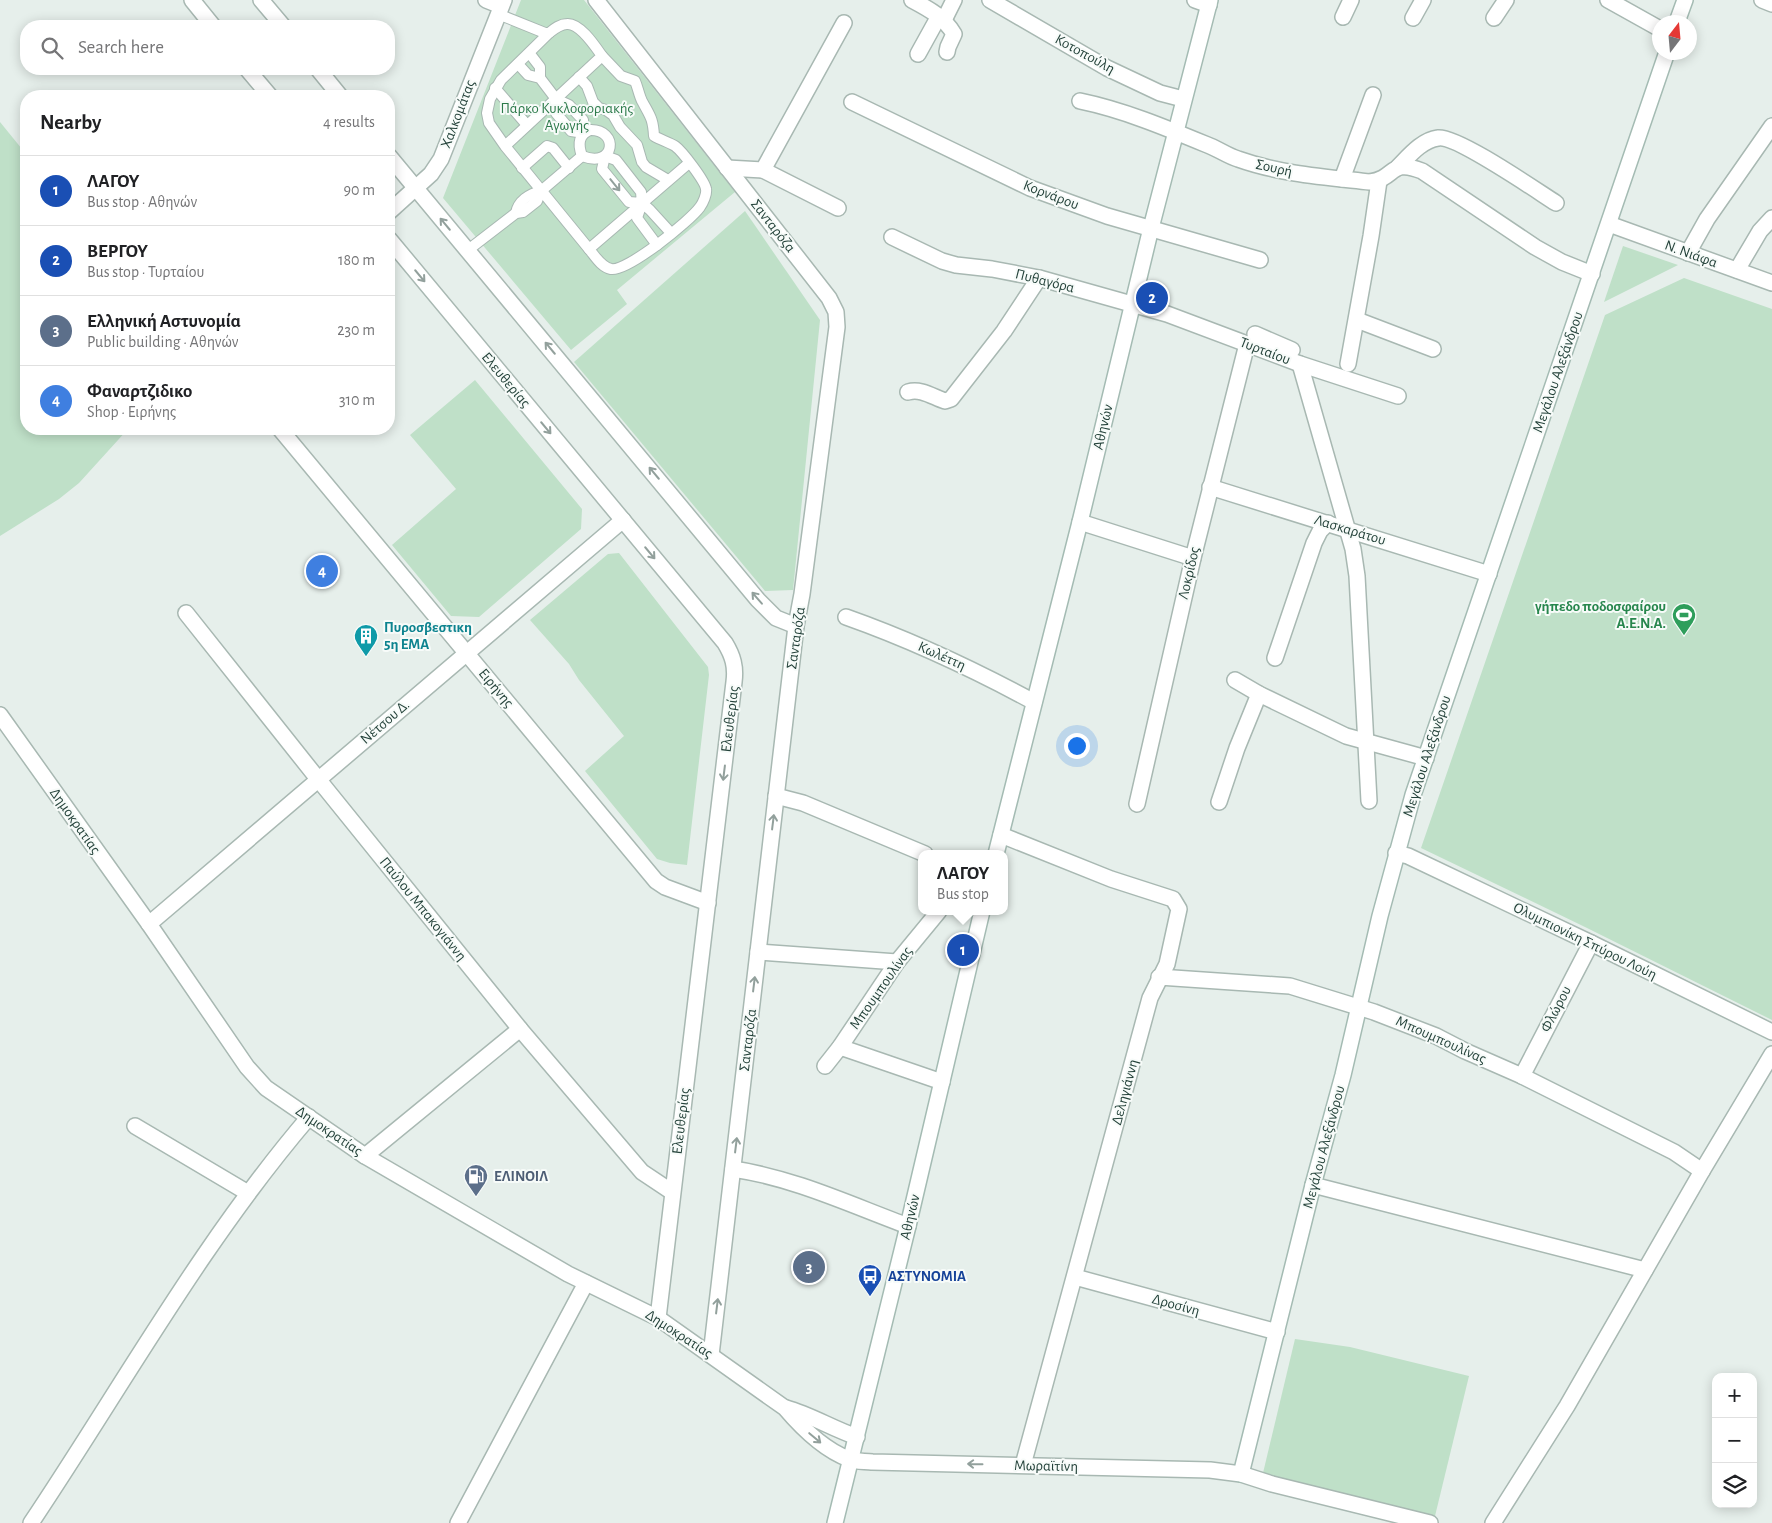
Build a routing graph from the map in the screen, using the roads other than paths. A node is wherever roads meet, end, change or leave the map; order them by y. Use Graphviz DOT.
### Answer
graph roads {
  1 [pos="192,0"];
  2 [pos="262,0"];
  3 [pos="486,0"];
  4 [pos="596,0"];
  5 [pos="912,0"];
  6 [pos="954,0"];
  7 [pos="990,0"];
  8 [pos="1351,0"];
  9 [pos="1423,0"];
  10 [pos="1506,0"];
  11 [pos="1608,0"];
  12 [pos="1685,0"];
  13 [pos="1762,0"];
  14 [pos="1204,2"];
  15 [pos="1772,4"];
  16 [pos="501,7"];
  17 [pos="1680,15"];
  18 [pos="1343,17"];
  19 [pos="942,18"];
  20 [pos="1413,18"];
  21 [pos="1494,18"];
  22 [pos="208,20"];
  23 [pos="278,20"];
  24 [pos="844,23"];
  25 [pos="1652,25"];
  26 [pos="549,33"];
  27 [pos="947,52"];
  28 [pos="530,54"];
  29 [pos="918,54"];
  30 [pos="602,56"];
  31 [pos="1664,60"];
  32 [pos="518,64"];
  33 [pos="253,75"];
  34 [pos="323,75"];
  35 [pos="579,77"];
  36 [pos="540,78"];
  37 [pos="495,88"];
  38 [pos="265,90"];
  39 [pos="335,90"];
  40 [pos="1373,94"];
  41 [pos="556,99"];
  42 [pos="1183,99"];
  43 [pos="1080,101"];
  44 [pos="852,102"];
  45 [pos="527,125"];
  46 [pos="1772,126"];
  47 [pos="620,127"];
  48 [pos="1175,132"];
  49 [pos="584,133"];
  50 [pos="608,138"];
  51 [pos="505,146"];
  52 [pos="582,156"];
  53 [pos="605,156"];
  54 [pos="395,163"];
  55 [pos="688,163"];
  56 [pos="1398,167"];
  57 [pos="522,168"];
  58 [pos="569,168"];
  59 [pos="727,168"];
  60 [pos="762,170"];
  61 [pos="1342,179"];
  62 [pos="668,180"];
  63 [pos="1378,181"];
  64 [pos="416,188"];
  65 [pos="541,191"];
  66 [pos="642,203"];
  67 [pos="1556,203"];
  68 [pos="395,207"];
  69 [pos="838,208"];
  70 [pos="1772,218"];
  71 [pos="1609,224"];
  72 [pos="1151,228"];
  73 [pos="672,233"];
  74 [pos="892,237"];
  75 [pos="658,245"];
  76 [pos="395,246"];
  77 [pos="589,249"];
  78 [pos="468,250"];
  79 [pos="1688,253"];
  80 [pos="1260,260"];
  81 [pos="1737,270"];
  82 [pos="1592,274"];
  83 [pos="1039,278"];
  84 [pos="1772,283"];
  85 [pos="1132,304"];
  86 [pos="1357,320"];
  87 [pos="1251,339"];
  88 [pos="1433,349"];
  89 [pos="1300,364"];
  90 [pos="1348,364"];
  91 [pos="1323,371"];
  92 [pos="908,392"];
  93 [pos="1398,396"];
  94 [pos="285,435"];
  95 [pos="1210,487"];
  96 [pos="623,520"];
  97 [pos="1080,522"];
  98 [pos="1328,524"];
  99 [pos="1348,530"];
  100 [pos="1193,558"];
  101 [pos="1489,574"];
  102 [pos="186,613"];
  103 [pos="846,617"];
  104 [pos="796,626"];
  105 [pos="467,652"];
  106 [pos="1276,658"];
  107 [pos="1235,680"];
  108 [pos="1259,694"];
  109 [pos="1034,702"];
  110 [pos="0,715"];
  111 [pos="1367,743"];
  112 [pos="1426,758"];
  113 [pos="318,779"];
  114 [pos="776,796"];
  115 [pos="1368,801"];
  116 [pos="1219,802"];
  117 [pos="1137,804"];
  118 [pos="1001,836"];
  119 [pos="997,850"];
  120 [pos="918,851"];
  121 [pos="1396,853"];
  122 [pos="708,903"];
  123 [pos="936,915"];
  124 [pos="981,915"];
  125 [pos="149,924"];
  126 [pos="1590,942"];
  127 [pos="758,952"];
  128 [pos="897,962"];
  129 [pos="1160,977"];
  130 [pos="1359,1007"];
  131 [pos="520,1029"];
  132 [pos="1772,1032"];
  133 [pos="840,1047"];
  134 [pos="1772,1054"];
  135 [pos="825,1066"];
  136 [pos="1522,1076"];
  137 [pos="942,1082"];
  138 [pos="309,1117"];
  139 [pos="135,1126"];
  140 [pos="365,1156"];
  141 [pos="733,1169"];
  142 [pos="1702,1171"];
  143 [pos="1313,1185"];
  144 [pos="672,1192"];
  145 [pos="248,1193"];
  146 [pos="908,1226"];
  147 [pos="1645,1270"];
  148 [pos="1075,1277"];
  149 [pos="586,1283"];
  150 [pos="658,1318"];
  151 [pos="1277,1332"];
  152 [pos="711,1355"];
  153 [pos="785,1408"];
  154 [pos="856,1437"];
  155 [pos="850,1460"];
  156 [pos="1024,1465"];
  157 [pos="1241,1474"];
  158 [pos="31,1523"];
  159 [pos="458,1523"];
  160 [pos="835,1523"];
  161 [pos="1430,1523"];
  162 [pos="1493,1523"];
  1 -- 22 [label="street"];
  2 -- 23 [label="street"];
  3 -- 16 [label="street"];
  4 -- 59 [label="street, Σανταρόζα"];
  5 -- 19 [label="street"];
  6 -- 19 [label="street"];
  7 -- 42 [label="street, Κοτοπούλη"];
  8 -- 18 [label="street"];
  9 -- 20 [label="street"];
  10 -- 21 [label="street"];
  11 -- 25 [label="street"];
  12 -- 17 [label="street"];
  13 -- 15 [label="street"];
  14 -- 42 [label="street, Αθηνών"];
  16 -- 26 [label="lane"];
  16 -- 64 [label="street, Χαλκομάτας"];
  19 -- 27 [label="street"];
  19 -- 29 [label="street"];
  24 -- 60 [label="street"];
  26 -- 28 [label="lane"];
  26 -- 30 [label="lane"];
  28 -- 32 [label="lane"];
  28 -- 36 [label="lane"];
  30 -- 35 [label="lane"];
  30 -- 55 [label="lane"];
  31 -- 71 [label="street, Μεγάλου Αλεξάνδρου"];
  32 -- 36 [label="lane"];
  32 -- 37 [label="lane"];
  33 -- 38 [label="street"];
  34 -- 39 [label="street"];
  35 -- 41 [label="lane"];
  35 -- 47 [label="lane"];
  36 -- 41 [label="lane"];
  37 -- 45 [label="lane"];
  37 -- 51 [label="lane"];
  40 -- 61 [label="street"];
  41 -- 45 [label="lane"];
  41 -- 49 [label="lane"];
  41 -- 49 [label="lane"];
  42 -- 48 [label="street, Αθηνών"];
  43 -- 48 [label="street, Σουρή"];
  44 -- 72 [label="street, Κορνάρου"];
  45 -- 51 [label="lane"];
  46 -- 79 [label="street"];
  47 -- 50 [label="lane"];
  47 -- 62 [label="lane"];
  48 -- 61 [label="street, Σουρή"];
  48 -- 72 [label="street, Αθηνών"];
  49 -- 50 [label="lane"];
  49 -- 52 [label="lane"];
  50 -- 53 [label="lane"];
  51 -- 57 [label="lane"];
  52 -- 53 [label="lane"];
  52 -- 58 [label="lane"];
  53 -- 66 [label="lane"];
  53 -- 66 [label="lane, one-way"];
  54 -- 64 [label="street"];
  55 -- 62 [label="lane"];
  55 -- 73 [label="lane"];
  56 -- 63 [label="street"];
  56 -- 67 [label="street"];
  56 -- 82 [label="street"];
  57 -- 58 [label="lane"];
  57 -- 65 [label="lane"];
  58 -- 65 [label="lane"];
  59 -- 60 [label="street"];
  59 -- 104 [label="street, Σανταρόζα"];
  60 -- 69 [label="street"];
  61 -- 63 [label="street, Σουρή"];
  62 -- 66 [label="lane"];
  63 -- 86 [label="street"];
  64 -- 68 [label="street, Χαλκομάτας"];
  78 -- 64 [label="street, one-way"];
  65 -- 77 [label="lane"];
  65 -- 78 [label="lane"];
  66 -- 73 [label="lane"];
  66 -- 75 [label="lane"];
  66 -- 77 [label="lane"];
  70 -- 81 [label="street"];
  71 -- 79 [label="street, Ν. Νιάφα"];
  71 -- 82 [label="street, Μεγάλου Αλεξάνδρου"];
  72 -- 80 [label="street, Κορνάρου"];
  72 -- 85 [label="street, Αθηνών"];
  73 -- 75 [label="lane"];
  74 -- 83 [label="street, Πυθαγόρα"];
  75 -- 77 [label="lane"];
  76 -- 96 [label="street, Ελευθερίας, one-way"];
  104 -- 78 [label="street, one-way"];
  79 -- 81 [label="street, Ν. Νιάφα"];
  81 -- 84 [label="street, Ν. Νιάφα"];
  82 -- 101 [label="street, Μεγάλου Αλεξάνδρου"];
  83 -- 85 [label="street, Πυθαγόρα"];
  83 -- 92 [label="street"];
  85 -- 87 [label="street, Τυρταίου"];
  85 -- 97 [label="street, Αθηνών"];
  86 -- 88 [label="street"];
  86 -- 90 [label="street"];
  87 -- 89 [label="street, Τυρταίου"];
  87 -- 91 [label="street"];
  87 -- 95 [label="street, Λοκρίδος"];
  89 -- 91 [label="street, Τυρταίου"];
  89 -- 99 [label="street"];
  91 -- 93 [label="street, Τυρταίου"];
  94 -- 105 [label="street, Ειρήνης"];
  95 -- 98 [label="street, Λασκαράτου"];
  95 -- 100 [label="street, Λοκρίδος"];
  96 -- 105 [label="street, Νέτσου Δ."];
  96 -- 122 [label="street, Ελευθερίας, one-way"];
  97 -- 100 [label="street"];
  97 -- 109 [label="street, Αθηνών"];
  98 -- 99 [label="street, Λασκαράτου"];
  98 -- 106 [label="street"];
  99 -- 101 [label="street, Λασκαράτου"];
  99 -- 111 [label="street"];
  100 -- 117 [label="street, Λοκρίδος"];
  101 -- 112 [label="street, Μεγάλου Αλεξάνδρου"];
  102 -- 113 [label="street, Παύλου Μπακογιάννη"];
  103 -- 109 [label="street, Κωλέττη"];
  104 -- 114 [label="street, Σανταρόζα"];
  105 -- 113 [label="street, Νέτσου Δ."];
  105 -- 122 [label="street, Ειρήνης"];
  107 -- 108 [label="street"];
  108 -- 111 [label="street"];
  108 -- 116 [label="street"];
  109 -- 118 [label="street, Αθηνών"];
  110 -- 125 [label="street, Δημοκρατίας"];
  111 -- 112 [label="street"];
  111 -- 115 [label="street"];
  112 -- 121 [label="street, Μεγάλου Αλεξάνδρου"];
  113 -- 125 [label="street, Νέτσου Δ."];
  113 -- 131 [label="street, Παύλου Μπακογιάννη"];
  114 -- 120 [label="street"];
  127 -- 114 [label="street, Σανταρόζα, one-way"];
  118 -- 119 [label="street, Αθηνών"];
  118 -- 129 [label="street, Δεληγιάννη"];
  121 -- 126 [label="street, Ολυμπιονίκη Σπύρου Λούη"];
  121 -- 130 [label="street, Μεγάλου Αλεξάνδρου"];
  122 -- 144 [label="street, Ελευθερίας"];
  123 -- 128 [label="street, Μπουμπουλίνας"];
  124 -- 137 [label="street, Αθηνών"];
  125 -- 138 [label="street, Δημοκρατίας"];
  126 -- 132 [label="street, Ολυμπιονίκη Σπύρου Λούη"];
  126 -- 136 [label="street, Φλώρου"];
  127 -- 128 [label="street"];
  141 -- 127 [label="street, Σανταρόζα, one-way"];
  128 -- 133 [label="street, Μπουμπουλίνας"];
  129 -- 130 [label="street, Μπουμπουλίνας"];
  129 -- 148 [label="street, Δεληγιάννη"];
  130 -- 136 [label="street, Μπουμπουλίνας"];
  130 -- 143 [label="street, Μεγάλου Αλεξάνδρου"];
  131 -- 140 [label="street"];
  131 -- 144 [label="street, Παύλου Μπακογιάννη"];
  133 -- 135 [label="street, Μπουμπουλίνας"];
  133 -- 137 [label="street"];
  134 -- 142 [label="street"];
  136 -- 142 [label="street, Μπουμπουλίνας"];
  137 -- 146 [label="street, Αθηνών"];
  138 -- 140 [label="street, Δημοκρατίας"];
  138 -- 145 [label="street"];
  139 -- 145 [label="street"];
  140 -- 149 [label="street, Δημοκρατίας"];
  141 -- 146 [label="street"];
  152 -- 141 [label="street, Σανταρόζα, one-way"];
  142 -- 147 [label="street"];
  143 -- 147 [label="street"];
  143 -- 151 [label="street, Μεγάλου Αλεξάνδρου"];
  144 -- 150 [label="street, Ελευθερίας"];
  145 -- 158 [label="street"];
  146 -- 154 [label="street, Αθηνών"];
  147 -- 162 [label="street"];
  148 -- 151 [label="street, Δροσίνη"];
  148 -- 156 [label="street, Δεληγιάννη"];
  149 -- 150 [label="street, Δημοκρατίας"];
  149 -- 159 [label="street"];
  150 -- 152 [label="street, Δημοκρατίας"];
  151 -- 157 [label="street, Μεγάλου Αλεξάνδρου"];
  152 -- 153 [label="street, Δημοκρατίας"];
  153 -- 154 [label="street, Δημοκρατίας"];
  153 -- 155 [label="street, Δημοκρατίας, one-way"];
  154 -- 155 [label="street, Αθηνών"];
  156 -- 155 [label="street, Μωραϊτίνη, one-way"];
  155 -- 160 [label="street, Αθηνών"];
  156 -- 157 [label="street, Μωραϊτίνη"];
  157 -- 161 [label="street, Μωραϊτίνη"];
}
